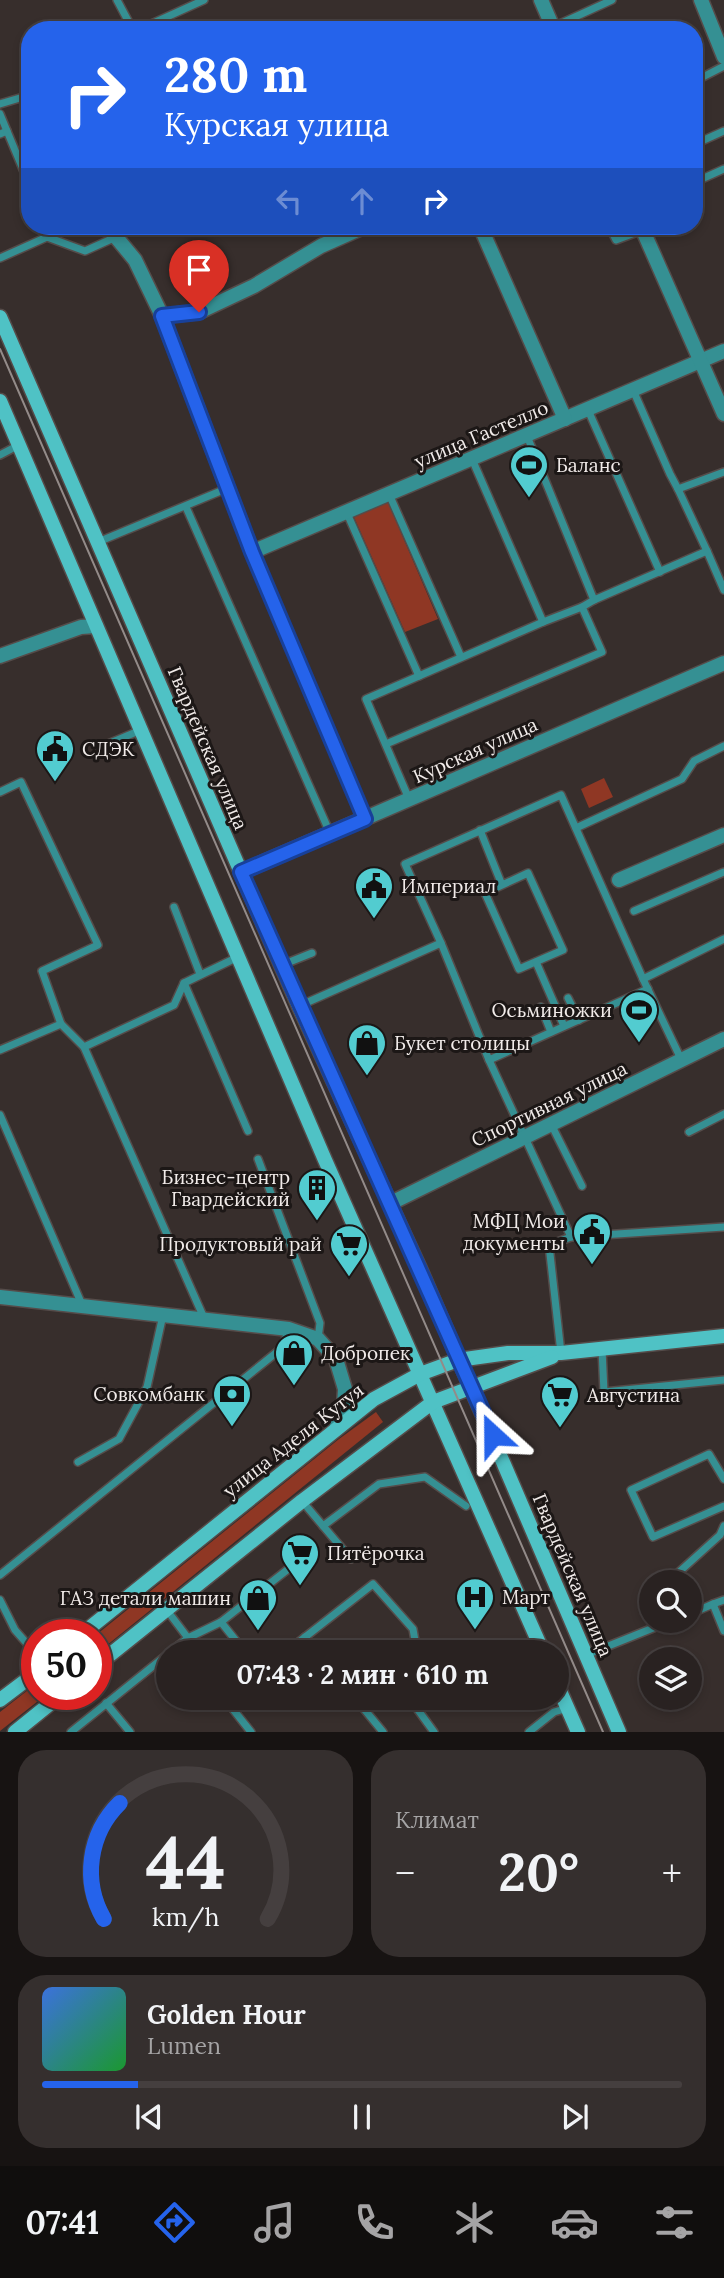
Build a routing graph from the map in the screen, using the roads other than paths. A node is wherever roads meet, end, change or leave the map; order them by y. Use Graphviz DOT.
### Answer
graph roads {
  1 [pos="117,0"];
  2 [pos="204,0"];
  3 [pos="541,0"];
  4 [pos="612,0"];
  5 [pos="701,0"];
  6 [pos="601,2"];
  7 [pos="128,21"];
  8 [pos="158,21"];
  9 [pos="550,21"];
  10 [pos="566,21"];
  11 [pos="724,57"];
  12 [pos="724,66"];
  13 [pos="703,78"];
  14 [pos="21,98"];
  15 [pos="0,104"];
  16 [pos="0,114"];
  17 [pos="724,131"];
  18 [pos="4,133"];
  19 [pos="703,140"];
  20 [pos="21,168"];
  21 [pos="724,169"];
  22 [pos="703,178"];
  23 [pos="50,235"];
  24 [pos="107,235"];
  25 [pos="116,235"];
  26 [pos="346,235"];
  27 [pos="484,235"];
  28 [pos="614,235"];
  29 [pos="627,235"];
  30 [pos="645,235"];
  31 [pos="51,238"];
  32 [pos="0,258"];
  33 [pos="162,316"];
  34 [pos="0,317"];
  35 [pos="724,351"];
  36 [pos="701,361"];
  37 [pos="633,390"];
  38 [pos="0,401"];
  39 [pos="588,410"];
  40 [pos="724,414"];
  41 [pos="565,419"];
  42 [pos="527,436"];
  43 [pos="19,445"];
  44 [pos="0,455"];
  45 [pos="472,459"];
  46 [pos="724,472"];
  47 [pos="228,488"];
  48 [pos="678,489"];
  49 [pos="389,493"];
  50 [pos="186,506"];
  51 [pos="346,511"];
  52 [pos="98,542"];
  53 [pos="708,551"];
  54 [pos="252,552"];
  55 [pos="660,572"];
  56 [pos="724,590"];
  57 [pos="594,600"];
  58 [pos="582,607"];
  59 [pos="543,622"];
  60 [pos="96,626"];
  61 [pos="0,656"];
  62 [pos="461,657"];
  63 [pos="724,663"];
  64 [pos="419,676"];
  65 [pos="141,730"];
  66 [pos="386,744"];
  67 [pos="103,746"];
  68 [pos="724,746"];
  69 [pos="0,792"];
  70 [pos="410,800"];
  71 [pos="365,819"];
  72 [pos="576,828"];
  73 [pos="480,830"];
  74 [pos="331,834"];
  75 [pos="724,835"];
  76 [pos="241,872"];
  77 [pos="724,872"];
  78 [pos="619,880"];
  79 [pos="502,885"];
  80 [pos="604,888"];
  81 [pos="174,908"];
  82 [pos="634,911"];
  83 [pos="724,939"];
  84 [pos="440,943"];
  85 [pos="312,953"];
  86 [pos="238,957"];
  87 [pos="536,962"];
  88 [pos="282,965"];
  89 [pos="200,974"];
  90 [pos="643,979"];
  91 [pos="184,983"];
  92 [pos="648,989"];
  93 [pos="568,998"];
  94 [pos="299,1006"];
  95 [pos="541,1007"];
  96 [pos="579,1020"];
  97 [pos="61,1024"];
  98 [pos="564,1026"];
  99 [pos="551,1032"];
  100 [pos="724,1039"];
  101 [pos="84,1046"];
  102 [pos="0,1051"];
  103 [pos="681,1059"];
  104 [pos="489,1060"];
  105 [pos="724,1114"];
  106 [pos="0,1115"];
  107 [pos="551,1124"];
  108 [pos="248,1131"];
  109 [pos="689,1132"];
  110 [pos="525,1137"];
  111 [pos="258,1159"];
  112 [pos="582,1186"];
  113 [pos="391,1203"];
  114 [pos="724,1227"];
  115 [pos="571,1237"];
  116 [pos="0,1297"];
  117 [pos="83,1307"];
  118 [pos="163,1315"];
  119 [pos="205,1319"];
  120 [pos="289,1329"];
  121 [pos="724,1336"];
  122 [pos="318,1339"];
  123 [pos="602,1348"];
  124 [pos="561,1353"];
  125 [pos="458,1360"];
  126 [pos="420,1374"];
  127 [pos="724,1380"];
  128 [pos="471,1388"];
  129 [pos="433,1402"];
  130 [pos="336,1429"];
  131 [pos="78,1462"];
  132 [pos="724,1479"];
  133 [pos="302,1501"];
  134 [pos="467,1506"];
  135 [pos="724,1506"];
  136 [pos="323,1526"];
  137 [pos="724,1526"];
  138 [pos="306,1555"];
  139 [pos="351,1559"];
  140 [pos="681,1570"];
  141 [pos="0,1575"];
  142 [pos="367,1577"];
  143 [pos="373,1584"];
  144 [pos="0,1600"];
  145 [pos="724,1600"];
  146 [pos="713,1604"];
  147 [pos="166,1609"];
  148 [pos="702,1609"];
  149 [pos="101,1619"];
  150 [pos="221,1622"];
  151 [pos="724,1631"];
  152 [pos="639,1632"];
  153 [pos="21,1637"];
  154 [pos="188,1637"];
  155 [pos="305,1637"];
  156 [pos="185,1640"];
  157 [pos="235,1640"];
  158 [pos="301,1640"];
  159 [pos="307,1640"];
  160 [pos="415,1640"];
  161 [pos="539,1640"];
  162 [pos="112,1653"];
  163 [pos="586,1656"];
  164 [pos="156,1663"];
  165 [pos="21,1684"];
  166 [pos="112,1698"];
  167 [pos="0,1700"];
  168 [pos="42,1710"];
  169 [pos="98,1710"];
  170 [pos="112,1710"];
  171 [pos="234,1710"];
  172 [pos="365,1710"];
  173 [pos="418,1710"];
  174 [pos="561,1710"];
  175 [pos="569,1710"];
  176 [pos="16,1732"];
  177 [pos="71,1732"];
  178 [pos="130,1732"];
  179 [pos="251,1732"];
  180 [pos="383,1732"];
  181 [pos="434,1732"];
  182 [pos="529,1732"];
  183 [pos="578,1732"];
  184 [pos="619,1732"];
  1 -- 7 [label="lane"];
  2 -- 8 [label="lane"];
  3 -- 9 [label="street"];
  4 -- 6 [label="lane"];
  5 -- 11 [label="street"];
  6 -- 10 [label="lane"];
  12 -- 13 [label="lane"];
  14 -- 15 [label="lane"];
  16 -- 18 [label="lane"];
  17 -- 19 [label="lane"];
  18 -- 20 [label="lane"];
  21 -- 22 [label="lane"];
  23 -- 31 [label="lane"];
  24 -- 31 [label="lane"];
  25 -- 33 [label="street"];
  26 -- 33 [label="street"];
  27 -- 41 [label="street"];
  28 -- 29 [label="lane"];
  30 -- 36 [label="street"];
  31 -- 32 [label="lane"];
  33 -- 47 [label="street"];
  34 -- 52 [label="main road, Гвардейская улица"];
  35 -- 36 [label="street, улица Гастелло"];
  36 -- 37 [label="street, улица Гастелло"];
  36 -- 40 [label="street"];
  37 -- 39 [label="street, улица Гастелло"];
  37 -- 48 [label="lane"];
  38 -- 43 [label="main road"];
  39 -- 41 [label="street, улица Гастелло"];
  39 -- 55 [label="lane"];
  41 -- 42 [label="street, улица Гастелло"];
  42 -- 45 [label="street, улица Гастелло"];
  42 -- 57 [label="lane"];
  43 -- 44 [label="lane"];
  43 -- 60 [label="main road"];
  45 -- 49 [label="street, улица Гастелло"];
  45 -- 59 [label="lane"];
  46 -- 48 [label="lane"];
  47 -- 50 [label="lane"];
  47 -- 54 [label="street"];
  48 -- 53 [label="lane"];
  49 -- 51 [label="street, улица Гастелло"];
  49 -- 62 [label="lane"];
  50 -- 52 [label="lane"];
  50 -- 74 [label="lane"];
  51 -- 54 [label="street, улица Гастелло"];
  51 -- 64 [label="lane"];
  52 -- 76 [label="main road, Гвардейская улица"];
  53 -- 55 [label="lane"];
  53 -- 56 [label="lane"];
  54 -- 71 [label="lane"];
  55 -- 57 [label="lane"];
  57 -- 58 [label="lane"];
  58 -- 59 [label="lane"];
  58 -- 66 [label="lane"];
  59 -- 62 [label="lane"];
  60 -- 61 [label="street"];
  60 -- 65 [label="main road"];
  62 -- 64 [label="lane"];
  63 -- 70 [label="street, Курская улица"];
  64 -- 66 [label="lane"];
  65 -- 67 [label="lane"];
  65 -- 86 [label="main road"];
  66 -- 70 [label="lane"];
  68 -- 72 [label="lane"];
  69 -- 97 [label="lane"];
  70 -- 71 [label="street, Курская улица"];
  71 -- 74 [label="street, Курская улица"];
  72 -- 73 [label="lane"];
  72 -- 80 [label="lane"];
  73 -- 79 [label="lane"];
  73 -- 84 [label="lane"];
  74 -- 76 [label="street, Курская улица"];
  75 -- 78 [label="street"];
  76 -- 88 [label="main road, Гвардейская улица"];
  77 -- 82 [label="lane"];
  78 -- 80 [label="lane"];
  79 -- 87 [label="lane"];
  79 -- 87 [label="lane"];
  80 -- 90 [label="lane"];
  81 -- 89 [label="lane"];
  83 -- 90 [label="lane"];
  84 -- 94 [label="lane"];
  84 -- 104 [label="lane"];
  85 -- 88 [label="lane"];
  86 -- 89 [label="lane"];
  86 -- 126 [label="main road"];
  87 -- 98 [label="lane"];
  88 -- 94 [label="main road, Гвардейская улица"];
  89 -- 91 [label="lane"];
  90 -- 92 [label="lane"];
  91 -- 101 [label="lane"];
  91 -- 108 [label="lane"];
  92 -- 96 [label="lane"];
  92 -- 103 [label="lane"];
  93 -- 96 [label="lane"];
  94 -- 113 [label="main road, Гвардейская улица"];
  95 -- 99 [label="lane"];
  96 -- 98 [label="lane"];
  97 -- 101 [label="lane"];
  97 -- 102 [label="lane"];
  98 -- 99 [label="lane"];
  99 -- 104 [label="lane"];
  100 -- 103 [label="street, Спортивная улица"];
  101 -- 119 [label="lane"];
  103 -- 107 [label="street, Спортивная улица"];
  104 -- 110 [label="lane"];
  105 -- 109 [label="lane"];
  106 -- 117 [label="lane"];
  107 -- 110 [label="street, Спортивная улица"];
  107 -- 112 [label="lane"];
  110 -- 113 [label="street, Спортивная улица"];
  110 -- 115 [label="lane"];
  111 -- 122 [label="lane"];
  113 -- 125 [label="main road, Гвардейская улица"];
  114 -- 115 [label="lane"];
  115 -- 124 [label="lane"];
  116 -- 117 [label="street"];
  117 -- 118 [label="street"];
  118 -- 119 [label="street"];
  118 -- 131 [label="lane"];
  119 -- 120 [label="street"];
  120 -- 122 [label="street"];
  120 -- 141 [label="lane"];
  121 -- 123 [label="main road, улица Аделя Кутуя"];
  122 -- 130 [label="street"];
  123 -- 124 [label="main road, улица Аделя Кутуя"];
  123 -- 127 [label="lane"];
  124 -- 125 [label="main road, улица Аделя Кутуя"];
  124 -- 128 [label="main road, улица Аделя Кутуя"];
  125 -- 126 [label="main road, улица Аделя Кутуя"];
  125 -- 128 [label="main road, Гвардейская улица"];
  126 -- 129 [label="main road"];
  126 -- 130 [label="main road, улица Аделя Кутуя"];
  128 -- 129 [label="main road, улица Аделя Кутуя"];
  128 -- 163 [label="main road, Гвардейская улица"];
  129 -- 133 [label="main road, улица Аделя Кутуя"];
  129 -- 161 [label="main road"];
  130 -- 149 [label="main road, улица Аделя Кутуя"];
  132 -- 135 [label="lane"];
  133 -- 136 [label="lane"];
  133 -- 147 [label="main road, улица Аделя Кутуя"];
  134 -- 136 [label="lane"];
  136 -- 139 [label="lane"];
  137 -- 140 [label="lane"];
  138 -- 150 [label="lane"];
  142 -- 143 [label="lane"];
  143 -- 155 [label="lane"];
  143 -- 160 [label="lane"];
  144 -- 153 [label="lane"];
  145 -- 146 [label="lane"];
  146 -- 148 [label="lane"];
  146 -- 151 [label="lane"];
  147 -- 154 [label="lane"];
  147 -- 162 [label="main road, улица Аделя Кутуя"];
  150 -- 154 [label="lane"];
  150 -- 157 [label="lane"];
  152 -- 163 [label="lane"];
  154 -- 156 [label="lane"];
  155 -- 158 [label="lane"];
  155 -- 159 [label="lane"];
  163 -- 184 [label="main road, Гвардейская улица"];
  164 -- 166 [label="lane"];
  165 -- 167 [label="main road"];
  168 -- 176 [label="main road"];
  169 -- 177 [label="lane"];
  170 -- 178 [label="lane"];
  171 -- 179 [label="lane"];
  172 -- 180 [label="lane"];
  173 -- 181 [label="lane"];
  174 -- 182 [label="lane"];
  175 -- 183 [label="main road"];
}
